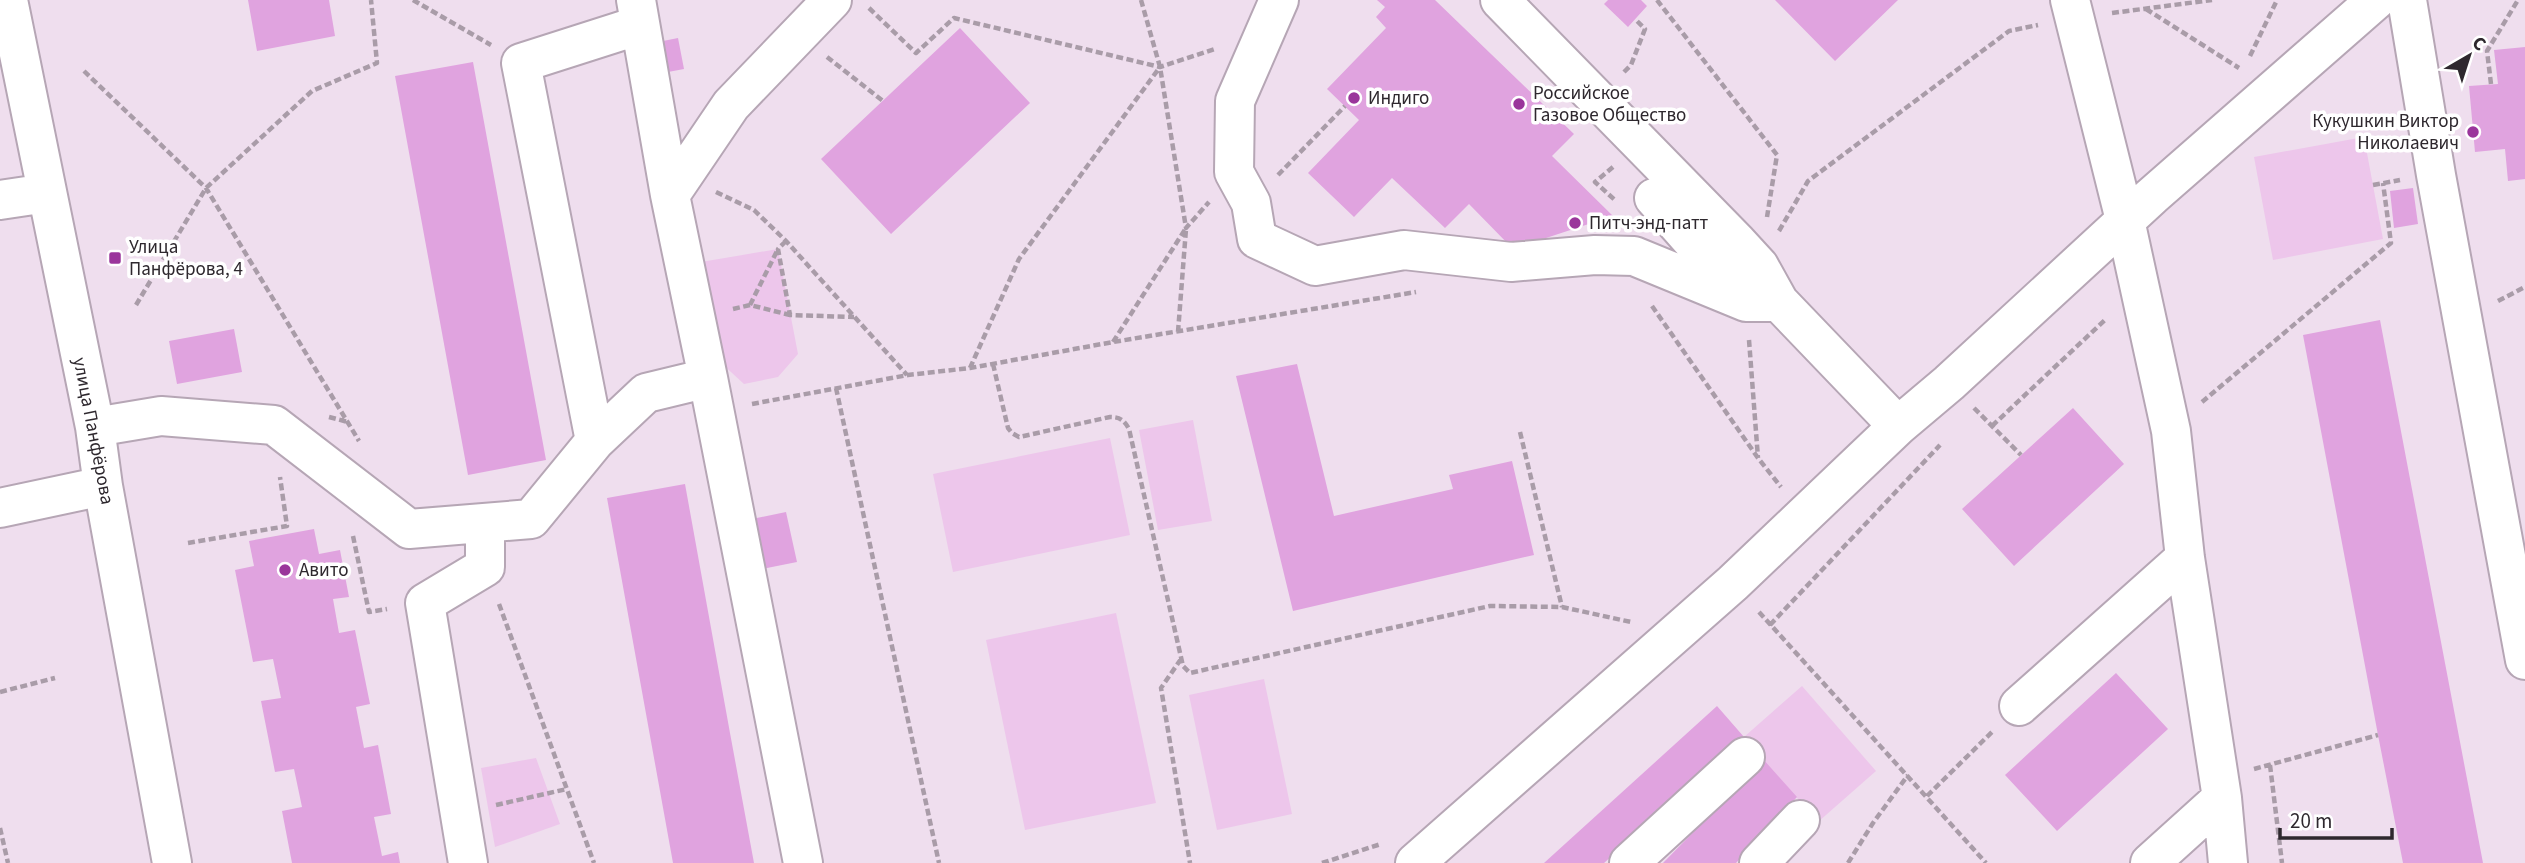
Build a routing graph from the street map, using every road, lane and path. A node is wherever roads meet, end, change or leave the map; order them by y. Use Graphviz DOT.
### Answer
graph roads {
  1 [pos="8,0"];
  2 [pos="371,0"];
  3 [pos="413,0"];
  4 [pos="832,0"];
  5 [pos="860,0"];
  6 [pos="1141,0"];
  7 [pos="1500,0"];
  8 [pos="1657,0"];
  9 [pos="2212,0"];
  10 [pos="2376,0"];
  11 [pos="2407,0"];
  12 [pos="2518,0"];
  13 [pos="2072,9"];
  14 [pos="2145,9"];
  15 [pos="638,13"];
  16 [pos="1271,16"];
  17 [pos="1635,19"];
  18 [pos="799,35"];
  19 [pos="521,63"];
  20 [pos="1631,65"];
  21 [pos="1160,67"];
  22 [pos="84,71"];
  23 [pos="2243,71"];
  24 [pos="2491,84"];
  25 [pos="883,100"];
  26 [pos="1345,106"];
  27 [pos="1595,182"];
  28 [pos="2383,183"];
  29 [pos="677,186"];
  30 [pos="1242,187"];
  31 [pos="206,188"];
  32 [pos="47,192"];
  33 [pos="0,200"];
  34 [pos="1640,204"];
  35 [pos="2125,220"];
  36 [pos="1186,228"];
  37 [pos="786,241"];
  38 [pos="778,249"];
  39 [pos="1634,256"];
  40 [pos="1759,266"];
  41 [pos="2139,288"];
  42 [pos="1419,292"];
  43 [pos="1763,302"];
  44 [pos="136,305"];
  45 [pos="790,315"];
  46 [pos="855,317"];
  47 [pos="1178,332"];
  48 [pos="1113,342"];
  49 [pos="993,364"];
  50 [pos="970,369"];
  51 [pos="908,375"];
  52 [pos="836,388"];
  53 [pos="711,394"];
  54 [pos="1962,396"];
  55 [pos="1965,418"];
  56 [pos="1898,426"];
  57 [pos="1992,426"];
  58 [pos="95,427"];
  59 [pos="2171,431"];
  60 [pos="1520,432"];
  61 [pos="1947,438"];
  62 [pos="596,441"];
  63 [pos="362,446"];
  64 [pos="2021,455"];
  65 [pos="1758,458"];
  66 [pos="342,477"];
  67 [pos="280,478"];
  68 [pos="103,486"];
  69 [pos="0,508"];
  70 [pos="1805,516"];
  71 [pos="485,523"];
  72 [pos="188,543"];
  73 [pos="2185,558"];
  74 [pos="485,567"];
  75 [pos="1733,583"];
  76 [pos="425,603"];
  77 [pos="1562,607"];
  78 [pos="1770,625"];
  79 [pos="1636,628"];
  80 [pos="1181,659"];
  81 [pos="2525,660"];
  82 [pos="55,678"];
  83 [pos="0,692"];
  84 [pos="2019,706"];
  85 [pos="2378,735"];
  86 [pos="1745,757"];
  87 [pos="2270,765"];
  88 [pos="1908,775"];
  89 [pos="567,789"];
  90 [pos="2221,789"];
  91 [pos="1927,796"];
  92 [pos="488,807"];
  93 [pos="1800,820"];
  94 [pos="0,828"];
  95 [pos="8,863"];
  96 [pos="172,863"];
  97 [pos="468,863"];
  98 [pos="594,863"];
  99 [pos="803,863"];
  100 [pos="939,863"];
  101 [pos="1190,863"];
  102 [pos="1415,863"];
  103 [pos="1629,863"];
  104 [pos="1759,863"];
  105 [pos="1848,863"];
  106 [pos="1986,863"];
  107 [pos="2150,863"];
  108 [pos="2228,863"];
  109 [pos="2282,863"];
  1 -- 32 [label="street, улица Панфёрова"];
  2 -- 31 [label="path"];
  3 -- 19 [label="path"];
  4 -- 18 [label="street"];
  5 -- 21 [label="path"];
  6 -- 21 [label="path"];
  7 -- 40 [label="street"];
  8 -- 40 [label="path"];
  9 -- 14 [label="path"];
  10 -- 35 [label="street"];
  11 -- 81 [label="street"];
  12 -- 24 [label="path"];
  13 -- 14 [label="path"];
  13 -- 35 [label="street"];
  13 -- 40 [label="path"];
  14 -- 23 [label="path"];
  15 -- 19 [label="street"];
  15 -- 29 [label="street"];
  16 -- 21 [label="path"];
  16 -- 30 [label="street"];
  17 -- 20 [label="path"];
  18 -- 25 [label="path"];
  18 -- 29 [label="street"];
  19 -- 62 [label="street"];
  21 -- 36 [label="path"];
  21 -- 50 [label="path"];
  22 -- 31 [label="path"];
  26 -- 30 [label="path"];
  27 -- 34 [label="path"];
  28 -- 59 [label="path"];
  29 -- 37 [label="path"];
  29 -- 53 [label="street"];
  30 -- 36 [label="path"];
  30 -- 39 [label="street"];
  31 -- 44 [label="path"];
  31 -- 63 [label="path"];
  32 -- 33 [label="street"];
  32 -- 58 [label="street, улица Панфёрова"];
  34 -- 43 [label="street"];
  35 -- 41 [label="street"];
  35 -- 54 [label="street"];
  36 -- 47 [label="path"];
  36 -- 48 [label="path"];
  37 -- 38 [label="path"];
  37 -- 46 [label="path"];
  38 -- 45 [label="path"];
  38 -- 45 [label="path"];
  39 -- 43 [label="street"];
  39 -- 65 [label="path"];
  40 -- 43 [label="street"];
  41 -- 57 [label="path"];
  41 -- 59 [label="street"];
  42 -- 47 [label="path"];
  43 -- 56 [label="street"];
  43 -- 65 [label="path"];
  45 -- 46 [label="path"];
  46 -- 51 [label="path"];
  47 -- 48 [label="path"];
  48 -- 49 [label="path"];
  49 -- 50 [label="path"];
  49 -- 80 [label="path"];
  50 -- 51 [label="path"];
  51 -- 52 [label="path"];
  52 -- 53 [label="path"];
  52 -- 100 [label="path"];
  53 -- 62 [label="street"];
  53 -- 99 [label="street"];
  54 -- 55 [label="path"];
  54 -- 56 [label="street"];
  54 -- 57 [label="path"];
  56 -- 70 [label="street"];
  57 -- 64 [label="path"];
  58 -- 66 [label="street"];
  58 -- 68 [label="street, улица Панфёрова"];
  59 -- 73 [label="street"];
  60 -- 77 [label="path"];
  61 -- 78 [label="path"];
  62 -- 71 [label="street"];
  65 -- 70 [label="path"];
  66 -- 71 [label="street"];
  66 -- 76 [label="path"];
  67 -- 72 [label="path"];
  68 -- 69 [label="street"];
  68 -- 96 [label="street, улица Панфёрова"];
  70 -- 75 [label="street"];
  71 -- 74 [label="street"];
  73 -- 84 [label="street"];
  73 -- 90 [label="street"];
  74 -- 76 [label="street"];
  74 -- 89 [label="path"];
  75 -- 78 [label="path"];
  75 -- 102 [label="street"];
  76 -- 97 [label="street"];
  77 -- 79 [label="path"];
  77 -- 80 [label="path"];
  78 -- 88 [label="path"];
  80 -- 101 [label="path"];
  82 -- 83 [label="path"];
  84 -- 91 [label="path"];
  85 -- 87 [label="path"];
  86 -- 103 [label="street"];
  87 -- 90 [label="path"];
  87 -- 109 [label="path"];
  88 -- 91 [label="path"];
  88 -- 105 [label="path"];
  89 -- 92 [label="path"];
  89 -- 98 [label="path"];
  90 -- 107 [label="street"];
  90 -- 108 [label="street"];
  91 -- 106 [label="path"];
  93 -- 104 [label="street"];
  94 -- 95 [label="path"];
}
